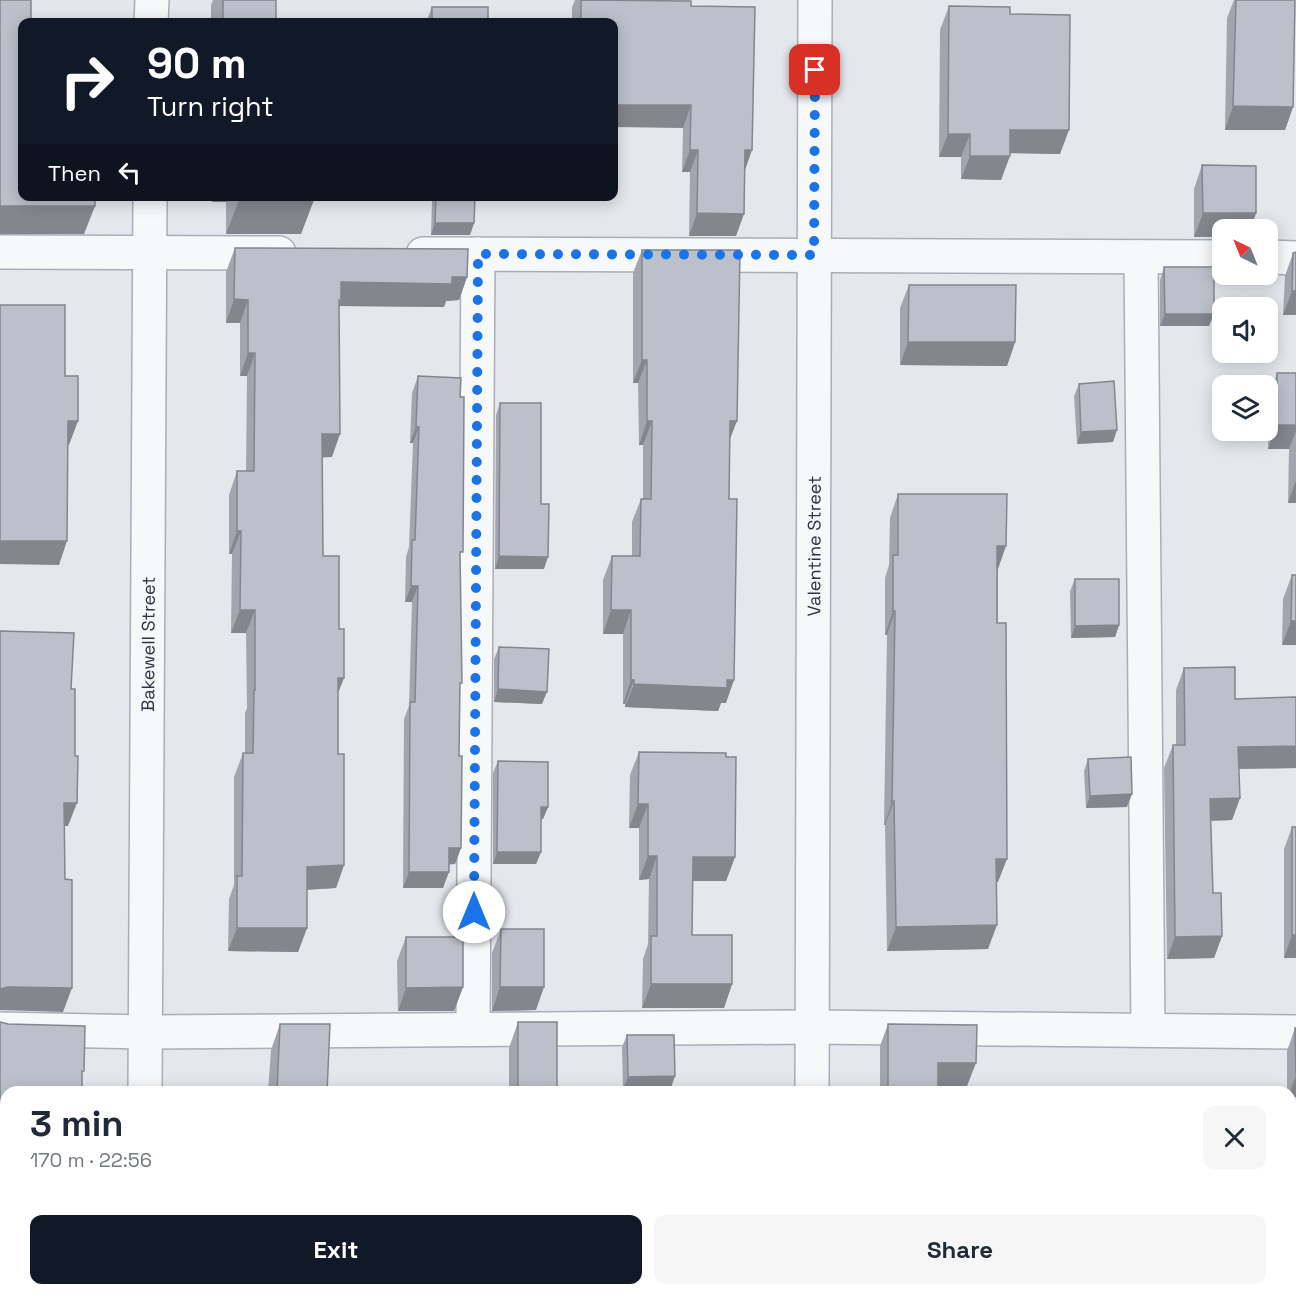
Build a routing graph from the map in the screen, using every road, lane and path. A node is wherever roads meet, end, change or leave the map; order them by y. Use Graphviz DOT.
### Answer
graph roads {
  1 [pos="152,0"];
  2 [pos="815,0"];
  3 [pos="152,18"];
  4 [pos="150,201"];
  5 [pos="0,252"];
  6 [pos="150,252"];
  7 [pos="314,253"];
  8 [pos="396,254"];
  9 [pos="478,254"];
  10 [pos="814,255"];
  11 [pos="1142,257"];
  12 [pos="1212,257"];
  13 [pos="1278,257"];
  14 [pos="1296,258"];
  15 [pos="812,1027"];
  16 [pos="0,1029"];
  17 [pos="473,1029"];
  18 [pos="1148,1030"];
  19 [pos="146,1032"];
  20 [pos="1296,1032"];
  21 [pos="145,1086"];
  22 [pos="812,1086"];
  1 -- 3 [label="street"];
  2 -- 10 [label="street, Valentine Street"];
  4 -- 6 [label="street, Bakewell Street"];
  5 -- 6 [label="street"];
  6 -- 7 [label="street"];
  6 -- 19 [label="street, Bakewell Street"];
  8 -- 9 [label="street"];
  9 -- 10 [label="street"];
  9 -- 17 [label="street"];
  10 -- 11 [label="street"];
  10 -- 15 [label="street, Valentine Street"];
  11 -- 12 [label="street"];
  11 -- 18 [label="street"];
  13 -- 14 [label="street"];
  15 -- 17 [label="street"];
  15 -- 18 [label="street"];
  15 -- 22 [label="street, Valentine Street"];
  16 -- 19 [label="street"];
  17 -- 19 [label="street"];
  18 -- 20 [label="street"];
  19 -- 21 [label="street, Bakewell Street"];
}
